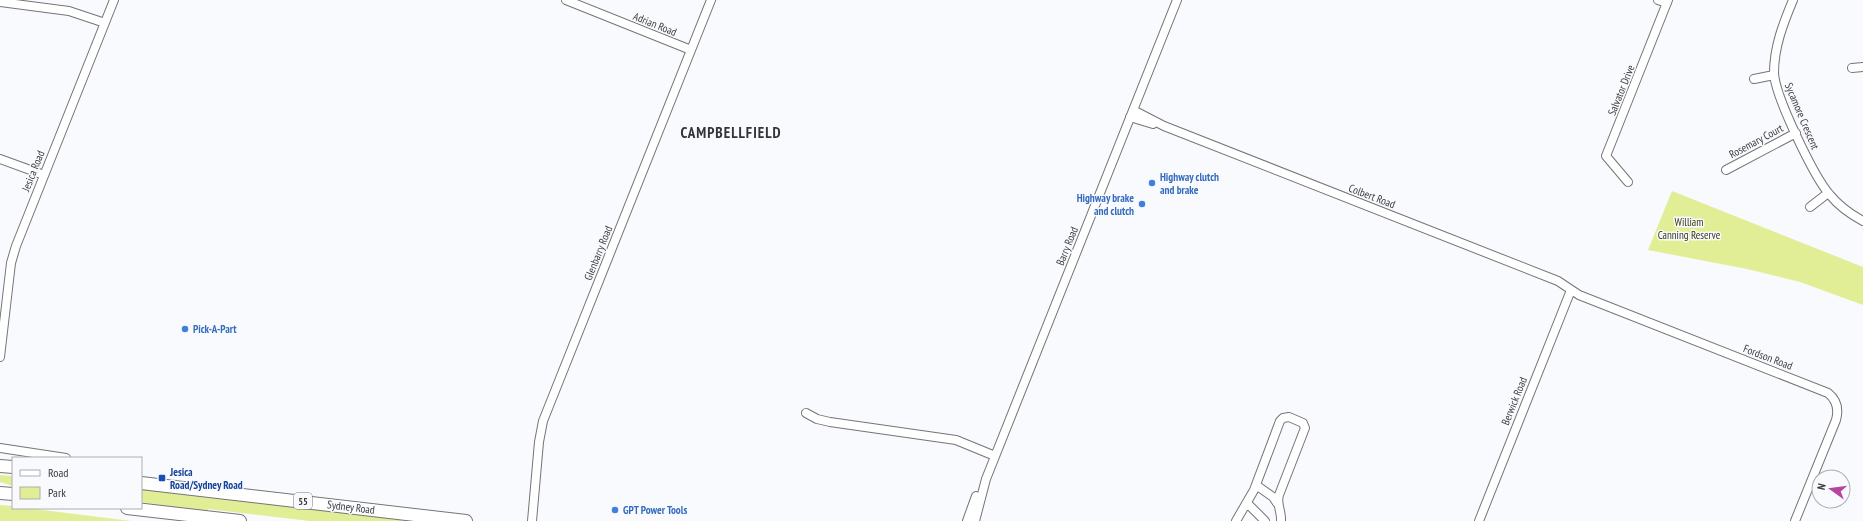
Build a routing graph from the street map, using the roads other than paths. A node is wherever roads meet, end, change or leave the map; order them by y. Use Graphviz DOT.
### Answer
graph roads {
  1 [pos="114,0"];
  2 [pos="566,0"];
  3 [pos="711,0"];
  4 [pos="1177,0"];
  5 [pos="1658,0"];
  6 [pos="1793,0"];
  7 [pos="0,2"];
  8 [pos="1668,2"];
  9 [pos="105,23"];
  10 [pos="691,50"];
  11 [pos="1863,67"];
  12 [pos="1852,68"];
  13 [pos="1774,75"];
  14 [pos="1754,79"];
  15 [pos="1132,114"];
  16 [pos="1796,133"];
  17 [pos="0,159"];
  18 [pos="1726,170"];
  19 [pos="44,175"];
  20 [pos="1628,182"];
  21 [pos="1828,193"];
  22 [pos="1810,207"];
  23 [pos="1863,221"];
  24 [pos="1571,290"];
  25 [pos="0,357"];
  26 [pos="806,413"];
  27 [pos="0,448"];
  28 [pos="995,456"];
  29 [pos="59,457"];
  30 [pos="0,466"];
  31 [pos="12,467"];
  32 [pos="986,479"];
  33 [pos="142,482"];
  34 [pos="1256,485"];
  35 [pos="0,493"];
  36 [pos="12,494"];
  37 [pos="1247,503"];
  38 [pos="1278,503"];
  39 [pos="136,509"];
  40 [pos="240,521"];
  41 [pos="466,521"];
  42 [pos="532,521"];
  43 [pos="968,521"];
  44 [pos="975,521"];
  45 [pos="1236,521"];
  46 [pos="1265,521"];
  47 [pos="1281,521"];
  48 [pos="1479,521"];
  49 [pos="1795,521"];
  1 -- 9 [label="street, Jesica Road"];
  2 -- 10 [label="street, Adrian Road"];
  3 -- 10 [label="street, Glenbarry Road"];
  4 -- 15 [label="street, Barry Road"];
  5 -- 8 [label="street"];
  6 -- 13 [label="street, Sycamore Crescent"];
  7 -- 9 [label="street"];
  8 -- 20 [label="street, Salvator Drive"];
  9 -- 19 [label="street, Jesica Road"];
  10 -- 42 [label="street, Glenbarry Road"];
  11 -- 12 [label="street"];
  13 -- 14 [label="street"];
  13 -- 16 [label="street, Sycamore Crescent"];
  15 -- 24 [label="street, Colbert Road"];
  15 -- 28 [label="street, Barry Road"];
  16 -- 18 [label="street, Rosemary Court"];
  16 -- 21 [label="street, Sycamore Crescent"];
  17 -- 19 [label="street"];
  19 -- 25 [label="street, Jesica Road"];
  21 -- 22 [label="street"];
  21 -- 23 [label="street, Sycamore Crescent"];
  24 -- 48 [label="street, Berwick Road"];
  24 -- 49 [label="street, Fordson Road"];
  26 -- 28 [label="street"];
  27 -- 29 [label="street"];
  28 -- 32 [label="street, Barry Road"];
  30 -- 31 [label="highway"];
  32 -- 43 [label="street, Barry Road"];
  32 -- 44 [label="street, Barry Road"];
  33 -- 41 [label="highway, Sydney Road / 55"];
  34 -- 37 [label="street"];
  34 -- 38 [label="street"];
  34 -- 38 [label="street"];
  35 -- 36 [label="highway"];
  37 -- 45 [label="street"];
  37 -- 46 [label="street"];
  38 -- 47 [label="street"];
  39 -- 40 [label="highway"];
}
